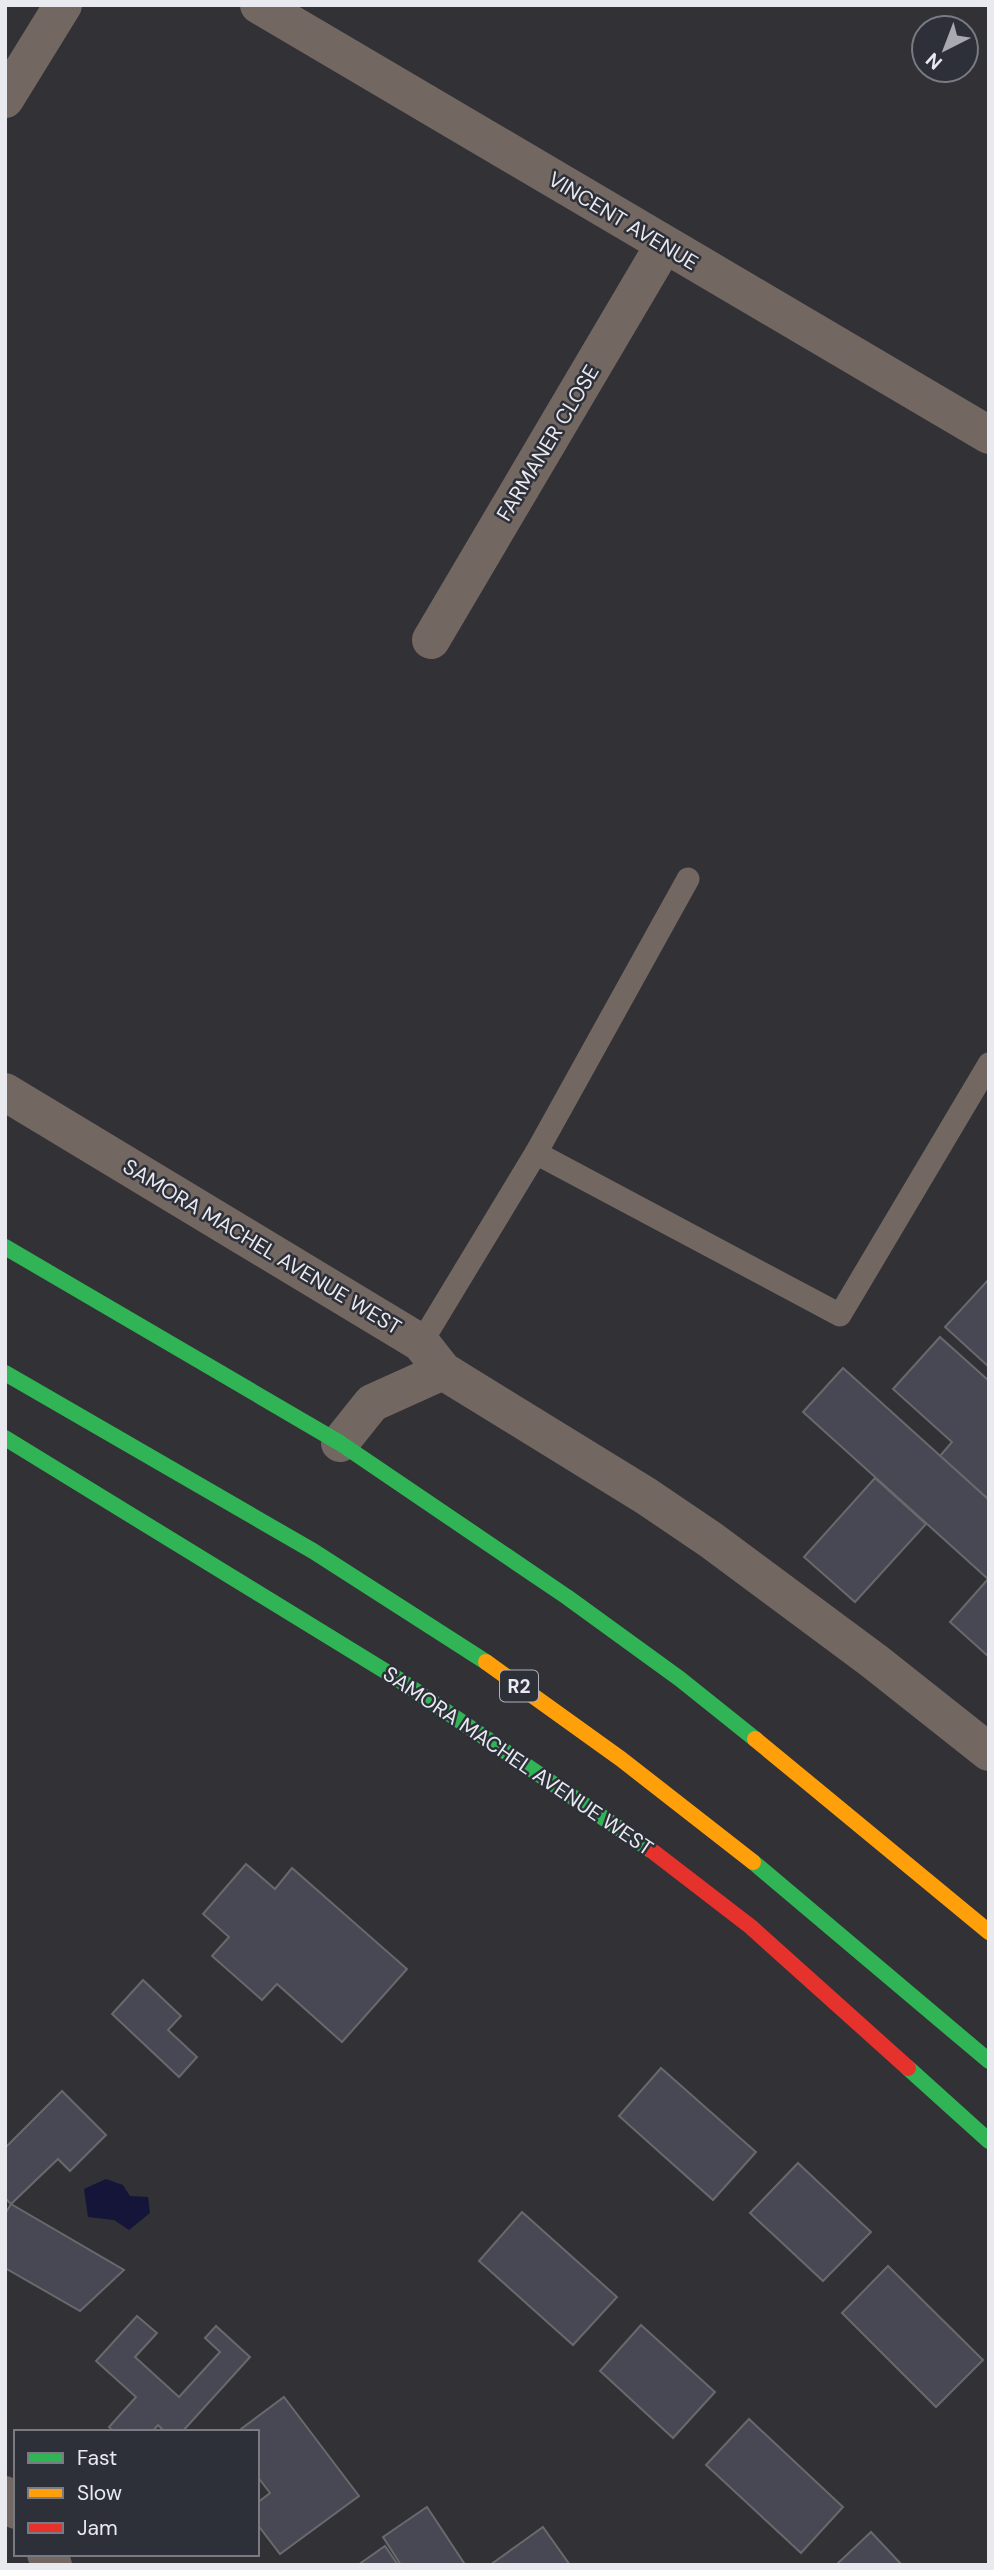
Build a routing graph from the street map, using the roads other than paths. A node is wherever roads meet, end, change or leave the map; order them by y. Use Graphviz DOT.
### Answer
graph roads {
  1 [pos="63,5"];
  2 [pos="259,5"];
  3 [pos="5,99"];
  4 [pos="664,245"];
  5 [pos="989,435"];
  6 [pos="431,640"];
  7 [pos="688,879"];
  8 [pos="989,1064"];
  9 [pos="5,1092"];
  10 [pos="536,1153"];
  11 [pos="5,1247"];
  12 [pos="432,1357"];
  13 [pos="5,1373"];
  14 [pos="5,1438"];
  15 [pos="340,1443"];
  16 [pos="989,1752"];
  17 [pos="989,1932"];
  18 [pos="989,2061"];
  19 [pos="989,2141"];
  1 -- 3 [label="street"];
  2 -- 4 [label="street, VINCENT AVENUE"];
  4 -- 5 [label="street, VINCENT AVENUE"];
  4 -- 6 [label="street, FARMANER CLOSE"];
  7 -- 10 [label="lane"];
  8 -- 10 [label="lane"];
  9 -- 12 [label="street, SAMORA MACHEL AVENUE WEST"];
  10 -- 12 [label="lane"];
  11 -- 15 [label="main road"];
  12 -- 15 [label="street"];
  12 -- 16 [label="street, SAMORA MACHEL AVENUE WEST"];
  13 -- 18 [label="main road, R2"];
  14 -- 19 [label="main road, SAMORA MACHEL AVENUE WEST"];
  15 -- 17 [label="main road"];
}
